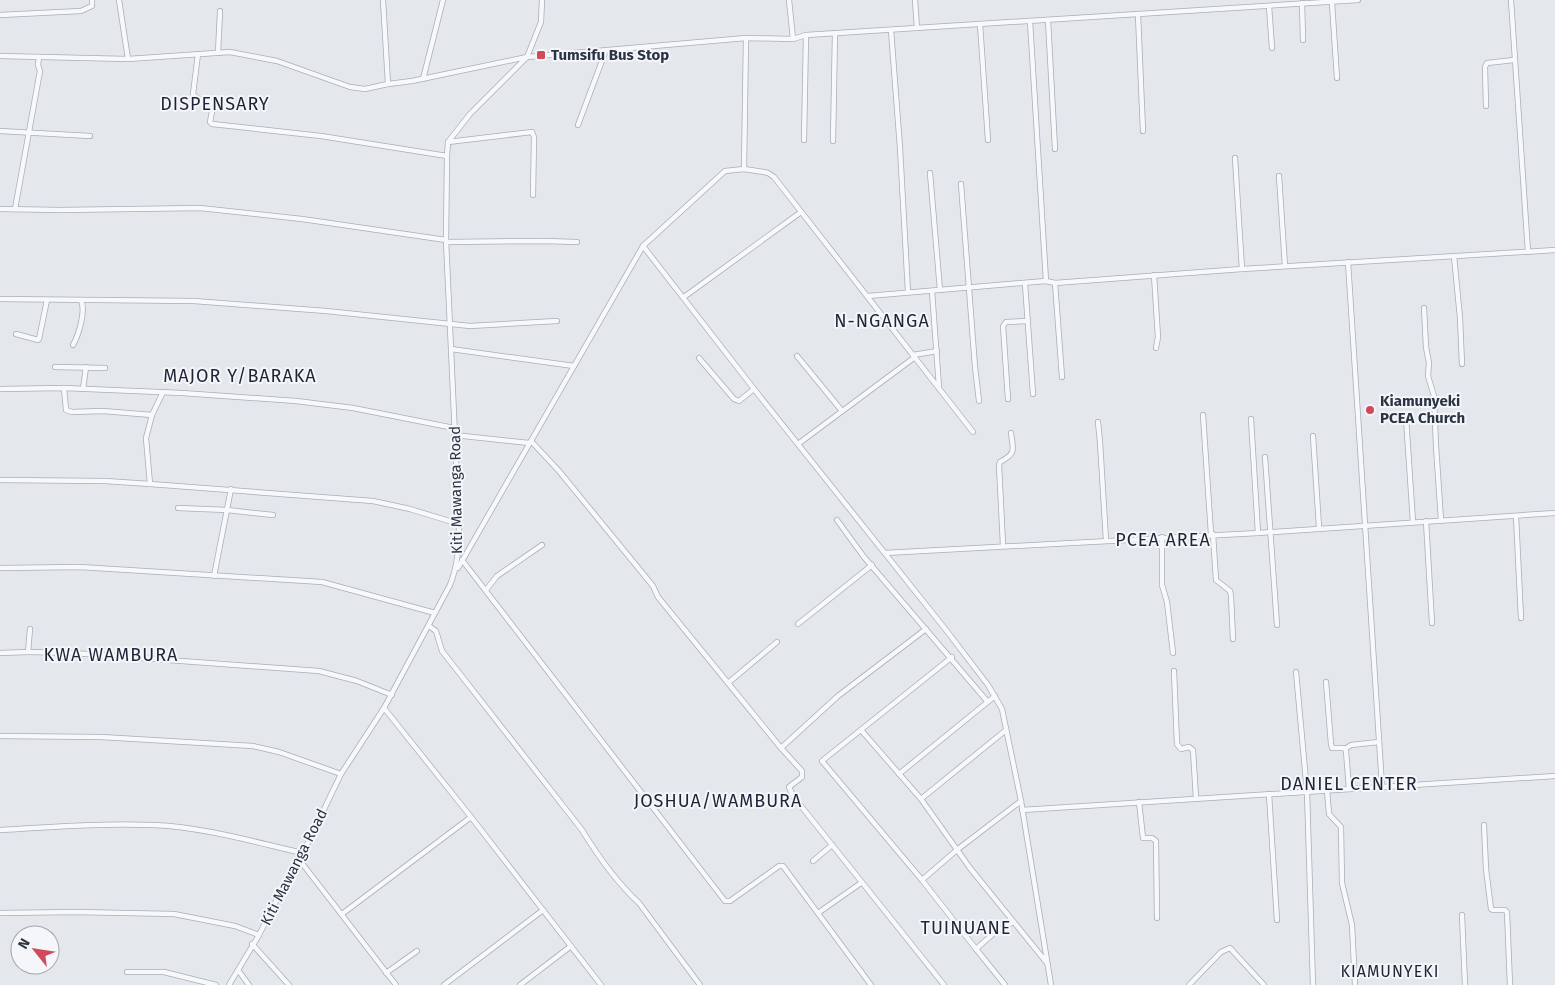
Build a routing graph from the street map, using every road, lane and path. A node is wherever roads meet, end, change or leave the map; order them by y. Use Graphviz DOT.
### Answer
graph roads {
  1 [pos="92,0"];
  2 [pos="119,0"];
  3 [pos="383,0"];
  4 [pos="444,0"];
  5 [pos="542,0"];
  6 [pos="789,0"];
  7 [pos="915,0"];
  8 [pos="1358,0"];
  9 [pos="1511,0"];
  10 [pos="1332,3"];
  11 [pos="1302,4"];
  12 [pos="1269,6"];
  13 [pos="220,10"];
  14 [pos="0,15"];
  15 [pos="1138,15"];
  16 [pos="1048,20"];
  17 [pos="1030,21"];
  18 [pos="980,24"];
  19 [pos="917,28"];
  20 [pos="891,30"];
  21 [pos="835,33"];
  22 [pos="806,35"];
  23 [pos="746,38"];
  24 [pos="793,39"];
  25 [pos="1304,40"];
  26 [pos="1272,48"];
  27 [pos="606,50"];
  28 [pos="218,53"];
  29 [pos="198,54"];
  30 [pos="0,57"];
  31 [pos="39,57"];
  32 [pos="527,57"];
  33 [pos="128,59"];
  34 [pos="1514,60"];
  35 [pos="1337,78"];
  36 [pos="423,79"];
  37 [pos="388,84"];
  38 [pos="1486,106"];
  39 [pos="578,125"];
  40 [pos="0,131"];
  41 [pos="1143,131"];
  42 [pos="28,132"];
  43 [pos="90,136"];
  44 [pos="804,140"];
  45 [pos="988,140"];
  46 [pos="833,141"];
  47 [pos="448,142"];
  48 [pos="1055,149"];
  49 [pos="447,156"];
  50 [pos="1235,158"];
  51 [pos="744,169"];
  52 [pos="930,173"];
  53 [pos="1279,176"];
  54 [pos="961,184"];
  55 [pos="533,195"];
  56 [pos="0,209"];
  57 [pos="15,209"];
  58 [pos="801,212"];
  59 [pos="447,241"];
  60 [pos="577,242"];
  61 [pos="643,246"];
  62 [pos="1555,250"];
  63 [pos="1528,252"];
  64 [pos="1454,256"];
  65 [pos="1348,262"];
  66 [pos="1285,266"];
  67 [pos="1242,268"];
  68 [pos="1154,275"];
  69 [pos="1046,282"];
  70 [pos="1055,283"];
  71 [pos="1025,284"];
  72 [pos="970,288"];
  73 [pos="940,290"];
  74 [pos="932,291"];
  75 [pos="908,292"];
  76 [pos="868,296"];
  77 [pos="684,297"];
  78 [pos="0,299"];
  79 [pos="47,300"];
  80 [pos="82,300"];
  81 [pos="1424,308"];
  82 [pos="557,321"];
  83 [pos="1027,321"];
  84 [pos="450,325"];
  85 [pos="16,334"];
  86 [pos="73,345"];
  87 [pos="1156,348"];
  88 [pos="451,349"];
  89 [pos="937,351"];
  90 [pos="797,356"];
  91 [pos="914,356"];
  92 [pos="699,358"];
  93 [pos="1462,364"];
  94 [pos="574,366"];
  95 [pos="55,367"];
  96 [pos="86,367"];
  97 [pos="105,368"];
  98 [pos="1062,377"];
  99 [pos="64,388"];
  100 [pos="0,389"];
  101 [pos="83,389"];
  102 [pos="754,389"];
  103 [pos="939,389"];
  104 [pos="163,392"];
  105 [pos="1033,394"];
  106 [pos="1008,399"];
  107 [pos="979,401"];
  108 [pos="842,411"];
  109 [pos="152,415"];
  110 [pos="1203,415"];
  111 [pos="1406,418"];
  112 [pos="1251,419"];
  113 [pos="1098,422"];
  114 [pos="454,428"];
  115 [pos="973,432"];
  116 [pos="1012,433"];
  117 [pos="454,435"];
  118 [pos="1313,436"];
  119 [pos="530,442"];
  120 [pos="798,444"];
  121 [pos="1266,456"];
  122 [pos="0,480"];
  123 [pos="150,484"];
  124 [pos="231,489"];
  125 [pos="178,508"];
  126 [pos="227,510"];
  127 [pos="1555,513"];
  128 [pos="273,515"];
  129 [pos="1516,516"];
  130 [pos="837,520"];
  131 [pos="1441,520"];
  132 [pos="1426,521"];
  133 [pos="1413,522"];
  134 [pos="459,524"];
  135 [pos="1365,524"];
  136 [pos="1318,527"];
  137 [pos="1271,530"];
  138 [pos="1258,532"];
  139 [pos="1212,534"];
  140 [pos="1162,537"];
  141 [pos="1106,540"];
  142 [pos="542,545"];
  143 [pos="1003,545"];
  144 [pos="886,552"];
  145 [pos="462,560"];
  146 [pos="872,565"];
  147 [pos="0,568"];
  148 [pos="456,571"];
  149 [pos="214,576"];
  150 [pos="486,590"];
  151 [pos="436,613"];
  152 [pos="1521,618"];
  153 [pos="1432,623"];
  154 [pos="798,624"];
  155 [pos="1277,625"];
  156 [pos="429,626"];
  157 [pos="30,629"];
  158 [pos="926,629"];
  159 [pos="1233,639"];
  160 [pos="777,642"];
  161 [pos="28,652"];
  162 [pos="0,653"];
  163 [pos="1173,653"];
  164 [pos="952,658"];
  165 [pos="1174,672"];
  166 [pos="1296,672"];
  167 [pos="1326,682"];
  168 [pos="728,683"];
  169 [pos="392,695"];
  170 [pos="995,696"];
  171 [pos="987,701"];
  172 [pos="384,708"];
  173 [pos="861,730"];
  174 [pos="1006,730"];
  175 [pos="0,736"];
  176 [pos="1379,742"];
  177 [pos="781,748"];
  178 [pos="1345,749"];
  179 [pos="340,774"];
  180 [pos="899,774"];
  181 [pos="1555,776"];
  182 [pos="1382,786"];
  183 [pos="1349,788"];
  184 [pos="1327,790"];
  185 [pos="1307,792"];
  186 [pos="1269,794"];
  187 [pos="1196,798"];
  188 [pos="921,799"];
  189 [pos="1021,801"];
  190 [pos="1139,802"];
  191 [pos="1022,810"];
  192 [pos="471,817"];
  193 [pos="1484,825"];
  194 [pos="0,830"];
  195 [pos="832,845"];
  196 [pos="958,849"];
  197 [pos="303,853"];
  198 [pos="298,858"];
  199 [pos="813,861"];
  200 [pos="922,880"];
  201 [pos="862,883"];
  202 [pos="543,910"];
  203 [pos="818,913"];
  204 [pos="0,914"];
  205 [pos="342,914"];
  206 [pos="1462,916"];
  207 [pos="1157,918"];
  208 [pos="1276,920"];
  209 [pos="1013,922"];
  210 [pos="258,935"];
  211 [pos="252,944"];
  212 [pos="571,946"];
  213 [pos="976,948"];
  214 [pos="417,951"];
  215 [pos="1048,964"];
  216 [pos="238,970"];
  217 [pos="127,972"];
  218 [pos="386,973"];
  219 [pos="216,985"];
  220 [pos="229,985"];
  221 [pos="249,985"];
  222 [pos="289,985"];
  223 [pos="396,985"];
  224 [pos="444,985"];
  225 [pos="520,985"];
  226 [pos="601,985"];
  227 [pos="700,985"];
  228 [pos="871,985"];
  229 [pos="944,985"];
  230 [pos="1005,985"];
  231 [pos="1051,985"];
  232 [pos="1189,985"];
  233 [pos="1264,985"];
  234 [pos="1313,985"];
  235 [pos="1355,985"];
  236 [pos="1465,985"];
  237 [pos="1510,985"];
  1 -- 14 [label="street"];
  2 -- 33 [label="street"];
  3 -- 37 [label="street"];
  4 -- 36 [label="street"];
  5 -- 32 [label="street"];
  6 -- 24 [label="street"];
  7 -- 19 [label="street"];
  8 -- 10 [label="street"];
  9 -- 34 [label="street"];
  10 -- 11 [label="street"];
  10 -- 35 [label="street"];
  11 -- 12 [label="street"];
  11 -- 25 [label="street"];
  12 -- 15 [label="street"];
  12 -- 26 [label="street"];
  13 -- 28 [label="street"];
  15 -- 16 [label="street"];
  15 -- 41 [label="street"];
  16 -- 17 [label="street"];
  16 -- 48 [label="street"];
  17 -- 18 [label="street"];
  17 -- 69 [label="street"];
  18 -- 19 [label="street"];
  18 -- 45 [label="street"];
  19 -- 20 [label="street"];
  20 -- 21 [label="street"];
  20 -- 75 [label="street"];
  21 -- 22 [label="street"];
  21 -- 46 [label="street"];
  22 -- 24 [label="street"];
  22 -- 44 [label="street"];
  23 -- 24 [label="street"];
  23 -- 27 [label="street"];
  23 -- 51 [label="street"];
  27 -- 32 [label="street"];
  27 -- 39 [label="street"];
  28 -- 29 [label="street"];
  28 -- 37 [label="street"];
  29 -- 33 [label="street"];
  29 -- 49 [label="street"];
  30 -- 31 [label="street"];
  31 -- 33 [label="street"];
  31 -- 42 [label="street"];
  32 -- 36 [label="street"];
  32 -- 47 [label="street"];
  34 -- 38 [label="street"];
  34 -- 63 [label="street"];
  36 -- 37 [label="street"];
  40 -- 42 [label="street"];
  42 -- 43 [label="street"];
  42 -- 57 [label="street"];
  47 -- 49 [label="street, Kiti Mawanga Road"];
  47 -- 55 [label="street"];
  49 -- 59 [label="street, Kiti Mawanga Road"];
  50 -- 67 [label="street"];
  51 -- 58 [label="street"];
  51 -- 61 [label="street"];
  52 -- 73 [label="street"];
  53 -- 66 [label="street"];
  54 -- 72 [label="street"];
  56 -- 57 [label="street"];
  57 -- 59 [label="street"];
  58 -- 76 [label="street"];
  58 -- 77 [label="street"];
  59 -- 60 [label="street"];
  59 -- 84 [label="street, Kiti Mawanga Road"];
  61 -- 77 [label="street"];
  61 -- 94 [label="street"];
  62 -- 63 [label="street"];
  63 -- 64 [label="street"];
  64 -- 65 [label="street"];
  64 -- 93 [label="street"];
  65 -- 66 [label="street"];
  65 -- 135 [label="street"];
  66 -- 67 [label="street"];
  67 -- 68 [label="street"];
  68 -- 70 [label="street"];
  68 -- 87 [label="street"];
  69 -- 70 [label="street"];
  69 -- 71 [label="street"];
  70 -- 98 [label="street"];
  71 -- 72 [label="street"];
  71 -- 83 [label="street"];
  72 -- 73 [label="street"];
  72 -- 107 [label="street"];
  73 -- 74 [label="street"];
  74 -- 75 [label="street"];
  74 -- 89 [label="street"];
  75 -- 76 [label="street"];
  76 -- 91 [label="street"];
  77 -- 102 [label="street"];
  78 -- 79 [label="street"];
  79 -- 80 [label="street"];
  79 -- 85 [label="street"];
  80 -- 84 [label="street"];
  80 -- 86 [label="street"];
  81 -- 131 [label="street"];
  82 -- 84 [label="street"];
  83 -- 105 [label="street"];
  83 -- 106 [label="street"];
  84 -- 88 [label="street, Kiti Mawanga Road"];
  88 -- 94 [label="street"];
  88 -- 114 [label="street, Kiti Mawanga Road"];
  89 -- 91 [label="street"];
  89 -- 103 [label="street"];
  90 -- 108 [label="street"];
  91 -- 103 [label="street"];
  91 -- 108 [label="street"];
  92 -- 102 [label="street"];
  94 -- 119 [label="street"];
  95 -- 96 [label="street"];
  96 -- 97 [label="street"];
  96 -- 101 [label="street"];
  99 -- 100 [label="street"];
  99 -- 101 [label="street"];
  99 -- 109 [label="street"];
  101 -- 104 [label="street"];
  102 -- 120 [label="street"];
  103 -- 115 [label="street"];
  104 -- 109 [label="street"];
  104 -- 114 [label="street"];
  108 -- 120 [label="street"];
  109 -- 123 [label="street"];
  110 -- 139 [label="street"];
  111 -- 133 [label="street"];
  112 -- 138 [label="street"];
  113 -- 141 [label="street"];
  114 -- 117 [label="street, Kiti Mawanga Road"];
  116 -- 143 [label="street"];
  117 -- 119 [label="street"];
  117 -- 134 [label="street, Kiti Mawanga Road"];
  118 -- 136 [label="street"];
  119 -- 145 [label="street"];
  119 -- 168 [label="street"];
  120 -- 144 [label="street"];
  121 -- 137 [label="street"];
  122 -- 123 [label="street"];
  123 -- 124 [label="street"];
  124 -- 126 [label="street"];
  124 -- 134 [label="street"];
  125 -- 126 [label="street"];
  126 -- 128 [label="street"];
  126 -- 149 [label="street"];
  127 -- 129 [label="street"];
  129 -- 131 [label="street"];
  129 -- 152 [label="street"];
  130 -- 146 [label="street"];
  131 -- 132 [label="street"];
  132 -- 133 [label="street"];
  132 -- 153 [label="street"];
  133 -- 135 [label="street"];
  134 -- 148 [label="street, Kiti Mawanga Road"];
  135 -- 136 [label="street"];
  135 -- 176 [label="street"];
  136 -- 137 [label="street"];
  137 -- 138 [label="street"];
  137 -- 155 [label="street"];
  138 -- 139 [label="street"];
  139 -- 140 [label="street"];
  139 -- 159 [label="street"];
  140 -- 141 [label="street"];
  140 -- 163 [label="street"];
  141 -- 143 [label="street"];
  142 -- 150 [label="street"];
  143 -- 144 [label="street"];
  144 -- 170 [label="street"];
  145 -- 148 [label="street"];
  145 -- 150 [label="street"];
  146 -- 154 [label="street"];
  146 -- 158 [label="street"];
  147 -- 149 [label="street"];
  148 -- 151 [label="street, Kiti Mawanga Road"];
  149 -- 151 [label="street"];
  150 -- 203 [label="street"];
  151 -- 156 [label="street, Kiti Mawanga Road"];
  156 -- 169 [label="street, Kiti Mawanga Road"];
  156 -- 227 [label="street"];
  157 -- 161 [label="street"];
  158 -- 164 [label="street"];
  158 -- 177 [label="street"];
  160 -- 168 [label="street"];
  161 -- 162 [label="street"];
  161 -- 169 [label="street"];
  164 -- 171 [label="street"];
  164 -- 173 [label="street"];
  165 -- 187 [label="street"];
  166 -- 185 [label="street"];
  167 -- 178 [label="street"];
  168 -- 177 [label="street"];
  169 -- 172 [label="street, Kiti Mawanga Road"];
  170 -- 171 [label="street"];
  170 -- 174 [label="street"];
  171 -- 180 [label="street"];
  172 -- 179 [label="street, Kiti Mawanga Road"];
  172 -- 192 [label="street"];
  173 -- 180 [label="street"];
  173 -- 200 [label="street"];
  174 -- 188 [label="street"];
  174 -- 189 [label="street"];
  175 -- 179 [label="street"];
  176 -- 178 [label="street"];
  176 -- 182 [label="street"];
  177 -- 195 [label="street"];
  178 -- 183 [label="street"];
  179 -- 197 [label="street, Kiti Mawanga Road"];
  180 -- 188 [label="street"];
  181 -- 182 [label="street"];
  182 -- 183 [label="street"];
  183 -- 184 [label="street"];
  184 -- 185 [label="street"];
  184 -- 235 [label="street"];
  185 -- 186 [label="street"];
  185 -- 234 [label="street"];
  186 -- 187 [label="street"];
  186 -- 208 [label="street"];
  187 -- 190 [label="street"];
  188 -- 196 [label="street"];
  189 -- 191 [label="street"];
  189 -- 196 [label="street"];
  190 -- 191 [label="street"];
  190 -- 207 [label="street"];
  191 -- 215 [label="street"];
  192 -- 202 [label="street"];
  192 -- 205 [label="street"];
  193 -- 237 [label="street"];
  194 -- 197 [label="street"];
  195 -- 199 [label="street"];
  195 -- 201 [label="street"];
  196 -- 200 [label="street"];
  196 -- 209 [label="street"];
  197 -- 198 [label="street, Kiti Mawanga Road"];
  198 -- 205 [label="street"];
  198 -- 210 [label="street, Kiti Mawanga Road"];
  200 -- 213 [label="street"];
  201 -- 203 [label="street"];
  201 -- 229 [label="street"];
  202 -- 212 [label="street"];
  202 -- 224 [label="street"];
  203 -- 228 [label="street"];
  204 -- 210 [label="street"];
  205 -- 218 [label="street"];
  206 -- 236 [label="street"];
  209 -- 213 [label="street"];
  209 -- 215 [label="street"];
  210 -- 211 [label="street, Kiti Mawanga Road"];
  211 -- 216 [label="street, Kiti Mawanga Road"];
  211 -- 222 [label="street"];
  212 -- 225 [label="street"];
  212 -- 226 [label="street"];
  213 -- 230 [label="street"];
  214 -- 218 [label="street"];
  215 -- 231 [label="street"];
  216 -- 220 [label="street, Kiti Mawanga Road"];
  216 -- 221 [label="street"];
  217 -- 219 [label="street"];
  218 -- 223 [label="street"];
  232 -- 233 [label="street"];
}
